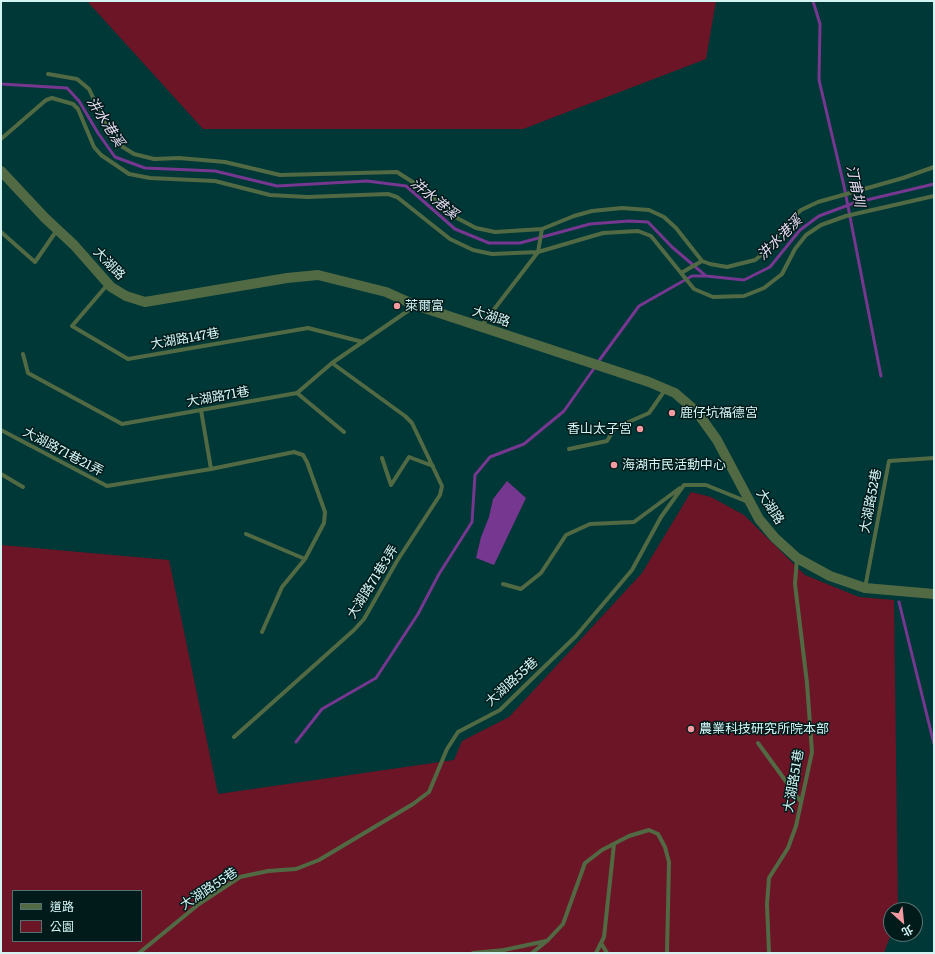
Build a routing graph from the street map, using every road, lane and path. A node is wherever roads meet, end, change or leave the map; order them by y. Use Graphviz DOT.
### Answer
graph roads {
  1 [pos="48,74"];
  2 [pos="1,139"];
  3 [pos="934,167"];
  4 [pos="1,171"];
  5 [pos="934,196"];
  6 [pos="542,229"];
  7 [pos="57,230"];
  8 [pos="1,232"];
  9 [pos="538,252"];
  10 [pos="702,261"];
  11 [pos="682,273"];
  12 [pos="108,284"];
  13 [pos="415,306"];
  14 [pos="481,327"];
  15 [pos="363,342"];
  16 [pos="23,354"];
  17 [pos="332,363"];
  18 [pos="666,389"];
  19 [pos="297,393"];
  20 [pos="201,410"];
  21 [pos="1,430"];
  22 [pos="344,432"];
  23 [pos="569,449"];
  24 [pos="382,458"];
  25 [pos="934,458"];
  26 [pos="433,466"];
  27 [pos="211,469"];
  28 [pos="1,474"];
  29 [pos="23,486"];
  30 [pos="684,486"];
  31 [pos="750,503"];
  32 [pos="246,534"];
  33 [pos="797,558"];
  34 [pos="305,559"];
  35 [pos="503,584"];
  36 [pos="865,588"];
  37 [pos="934,594"];
  38 [pos="262,632"];
  39 [pos="234,737"];
  40 [pos="758,743"];
  41 [pos="801,802"];
  42 [pos="614,844"];
  43 [pos="548,940"];
  44 [pos="601,943"];
  45 [pos="139,953"];
  46 [pos="473,953"];
  47 [pos="532,953"];
  48 [pos="596,953"];
  49 [pos="607,953"];
  50 [pos="667,953"];
  51 [pos="769,953"];
  1 -- 6 [label="lane"];
  2 -- 9 [label="lane"];
  3 -- 10 [label="lane"];
  4 -- 7 [label="street, 大湖路"];
  5 -- 11 [label="lane"];
  6 -- 9 [label="lane"];
  6 -- 10 [label="lane"];
  7 -- 8 [label="lane"];
  7 -- 12 [label="street, 大湖路"];
  9 -- 11 [label="lane"];
  9 -- 14 [label="lane"];
  10 -- 11 [label="lane"];
  12 -- 13 [label="street, 大湖路"];
  12 -- 15 [label="lane, 大湖路147巷"];
  13 -- 14 [label="street, 大湖路"];
  13 -- 15 [label="lane"];
  14 -- 18 [label="street, 大湖路"];
  15 -- 17 [label="lane"];
  16 -- 20 [label="lane, 大湖路71巷"];
  17 -- 19 [label="lane"];
  17 -- 26 [label="lane, 大湖路71巷3弄"];
  18 -- 23 [label="lane"];
  18 -- 31 [label="street, 大湖路"];
  19 -- 20 [label="lane, 大湖路71巷"];
  19 -- 22 [label="lane"];
  20 -- 27 [label="lane"];
  21 -- 27 [label="lane, 大湖路71巷21弄"];
  24 -- 26 [label="lane"];
  25 -- 36 [label="lane, 大湖路52巷"];
  26 -- 39 [label="lane, 大湖路71巷3弄"];
  27 -- 34 [label="lane, 大湖路71巷21弄"];
  28 -- 29 [label="lane"];
  30 -- 31 [label="lane"];
  30 -- 35 [label="lane"];
  30 -- 45 [label="lane, 大湖路55巷"];
  31 -- 33 [label="street, 大湖路"];
  32 -- 34 [label="lane"];
  33 -- 36 [label="street, 大湖路"];
  33 -- 41 [label="lane, 大湖路51巷"];
  34 -- 38 [label="lane, 大湖路71巷21弄"];
  36 -- 37 [label="street, 大湖路"];
  40 -- 41 [label="lane"];
  41 -- 51 [label="lane, 大湖路51巷"];
  42 -- 43 [label="lane"];
  42 -- 44 [label="lane"];
  42 -- 50 [label="lane"];
  43 -- 46 [label="lane"];
  43 -- 47 [label="lane"];
  44 -- 48 [label="lane"];
  44 -- 49 [label="lane"];
}
